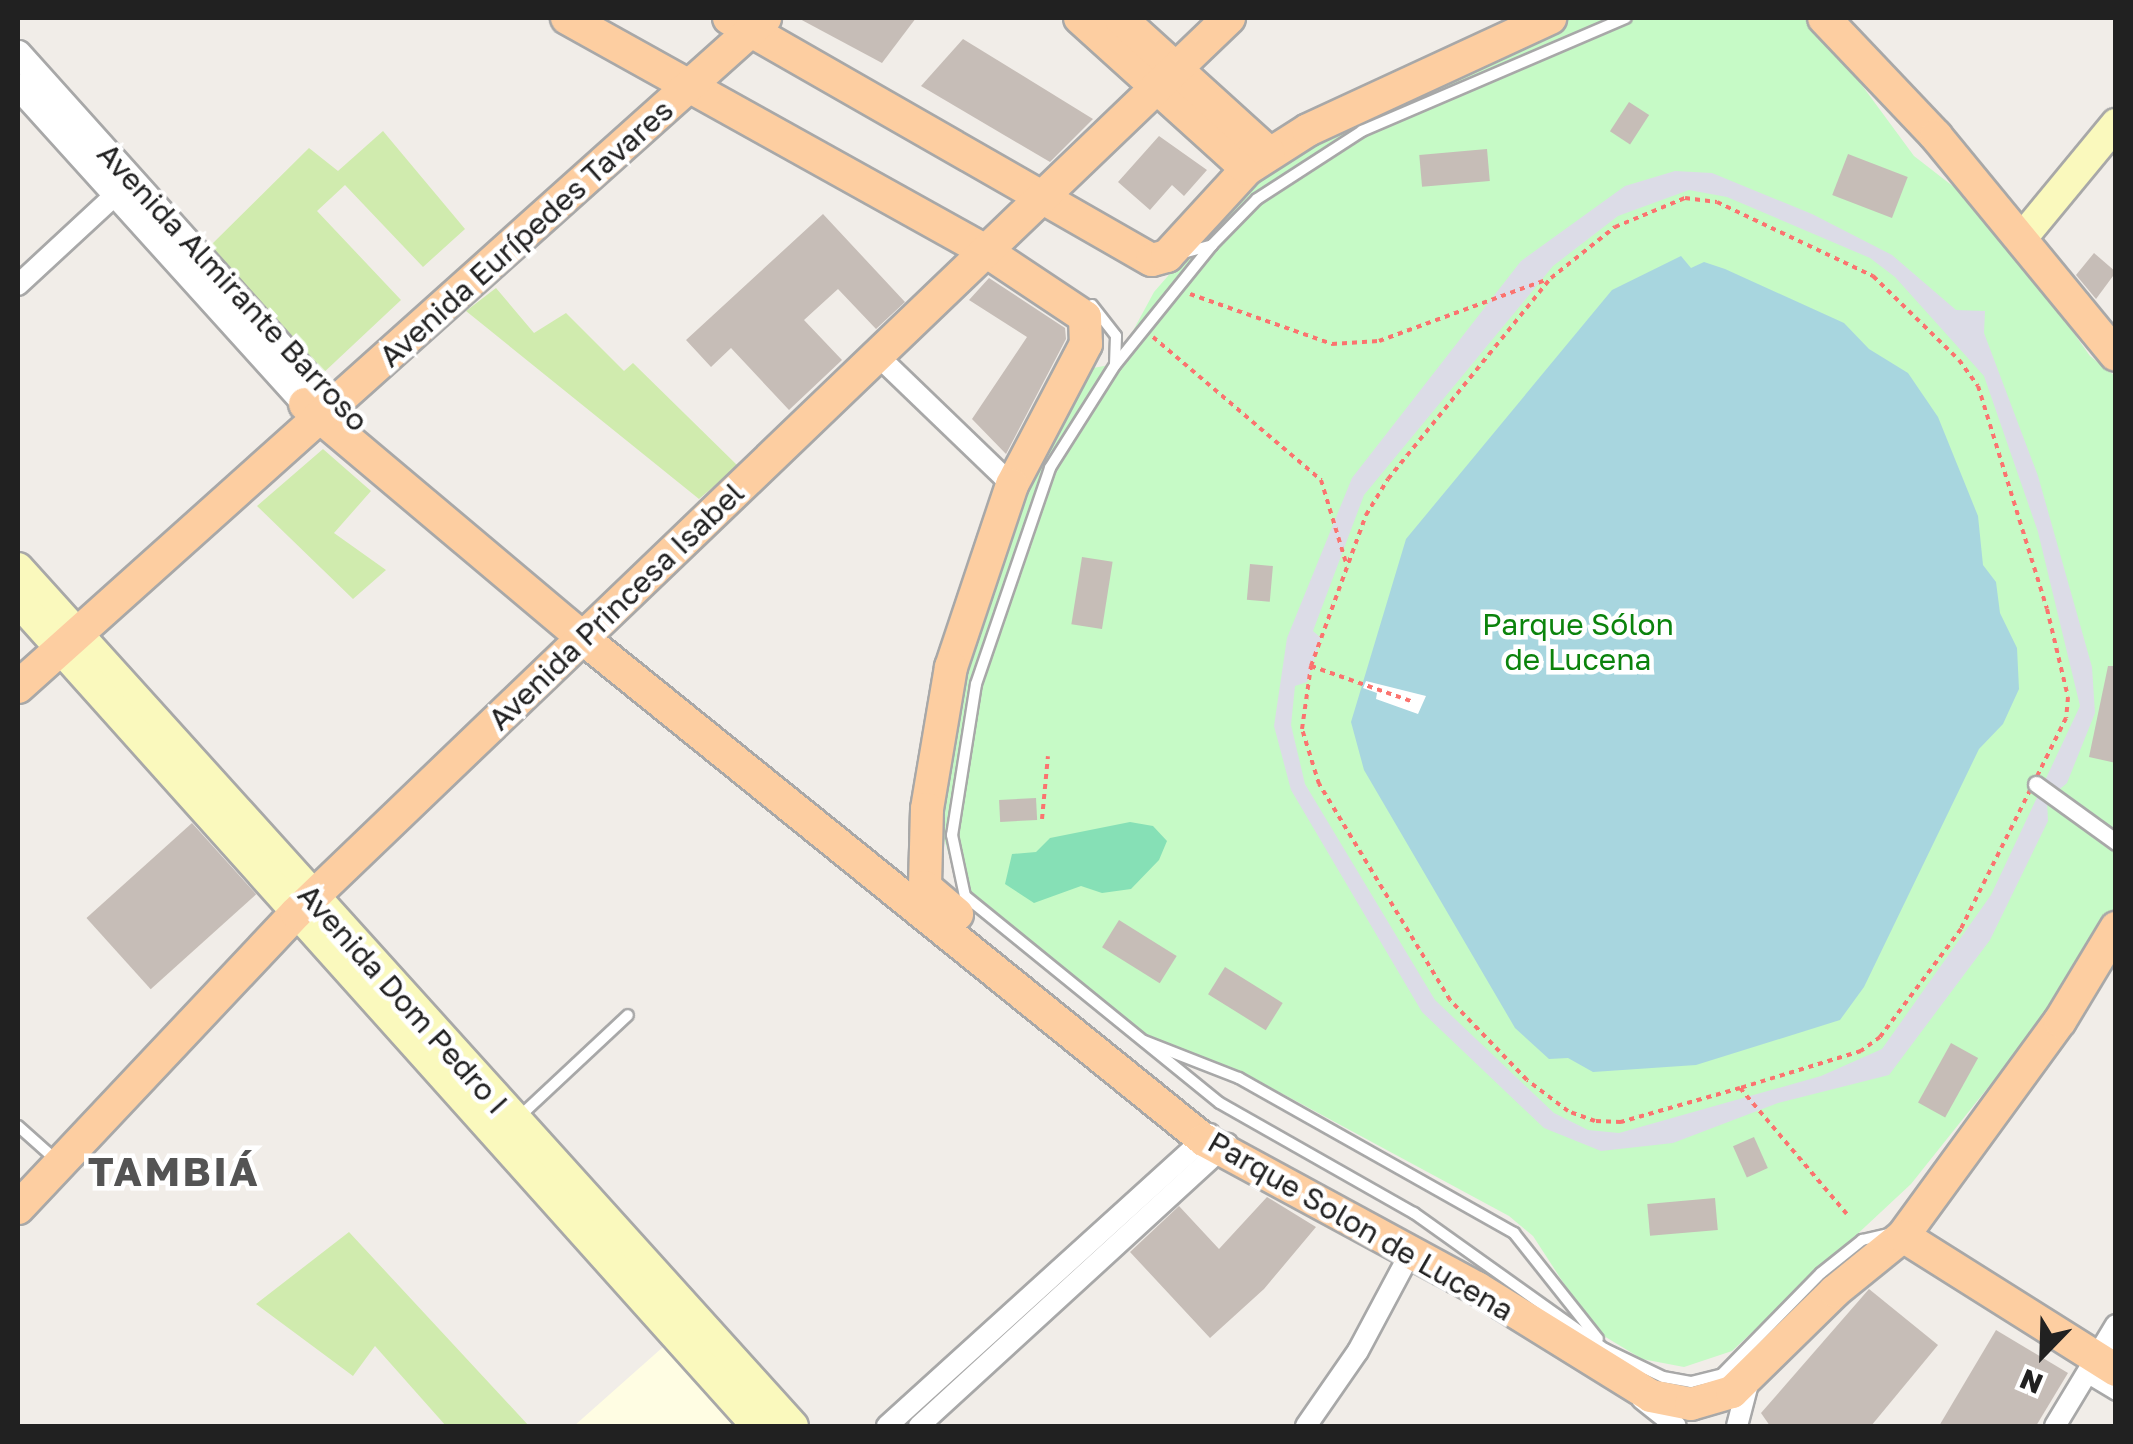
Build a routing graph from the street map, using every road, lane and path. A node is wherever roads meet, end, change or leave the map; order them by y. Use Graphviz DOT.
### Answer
graph roads {
  1 [pos="566,18"];
  2 [pos="1080,18"];
  3 [pos="1120,18"];
  4 [pos="1229,18"];
  5 [pos="1550,18"];
  6 [pos="1626,18"];
  7 [pos="1824,18"];
  8 [pos="741,20"];
  9 [pos="18,53"];
  10 [pos="1168,74"];
  11 [pos="677,81"];
  12 [pos="18,86"];
  13 [pos="2116,124"];
  14 [pos="1258,174"];
  15 [pos="124,187"];
  16 [pos="1038,200"];
  17 [pos="2022,238"];
  18 [pos="1212,245"];
  19 [pos="986,251"];
  20 [pos="1167,256"];
  21 [pos="1551,278"];
  22 [pos="18,285"];
  23 [pos="1177,289"];
  24 [pos="1050,290"];
  25 [pos="1144,329"];
  26 [pos="876,355"];
  27 [pos="2116,355"];
  28 [pos="1115,365"];
  29 [pos="320,405"];
  30 [pos="1012,486"];
  31 [pos="1346,566"];
  32 [pos="18,568"];
  33 [pos="18,601"];
  34 [pos="593,632"];
  35 [pos="61,633"];
  36 [pos="18,658"];
  37 [pos="1311,666"];
  38 [pos="18,687"];
  39 [pos="1414,702"];
  40 [pos="1048,756"];
  41 [pos="2036,784"];
  42 [pos="1042,819"];
  43 [pos="2116,842"];
  44 [pos="919,895"];
  45 [pos="303,906"];
  46 [pos="2116,928"];
  47 [pos="628,1015"];
  48 [pos="1129,1035"];
  49 [pos="1740,1088"];
  50 [pos="515,1121"];
  51 [pos="18,1126"];
  52 [pos="1221,1143"];
  53 [pos="59,1163"];
  54 [pos="18,1208"];
  55 [pos="1846,1214"];
  56 [pos="1903,1236"];
  57 [pos="1412,1250"];
  58 [pos="2116,1325"];
  59 [pos="1605,1348"];
  60 [pos="2103,1359"];
  61 [pos="978,1361"];
  62 [pos="1749,1380"];
  63 [pos="1621,1382"];
  64 [pos="2116,1392"];
  65 [pos="1740,1425"];
  66 [pos="757,1426"];
  67 [pos="793,1426"];
  68 [pos="888,1426"];
  69 [pos="919,1426"];
  70 [pos="1306,1426"];
  71 [pos="1676,1426"];
  72 [pos="2055,1426"];
  1 -- 11 [label="main road"];
  2 -- 10 [label="main road"];
  3 -- 10 [label="main road"];
  4 -- 10 [label="main road, Avenida Princesa Isabel"];
  5 -- 14 [label="main road"];
  6 -- 14 [label="lane"];
  7 -- 17 [label="main road"];
  8 -- 11 [label="main road, Avenida Eurípedes Tavares"];
  8 -- 16 [label="main road"];
  9 -- 15 [label="street, Avenida Almirante Barroso"];
  10 -- 14 [label="main road"];
  10 -- 16 [label="main road, Avenida Princesa Isabel"];
  11 -- 19 [label="main road"];
  11 -- 29 [label="main road, Avenida Eurípedes Tavares"];
  12 -- 15 [label="street, Avenida Almirante Barroso"];
  13 -- 17 [label="main road"];
  14 -- 18 [label="lane"];
  14 -- 20 [label="main road"];
  15 -- 22 [label="street"];
  15 -- 29 [label="street, Avenida Almirante Barroso"];
  16 -- 19 [label="main road, Avenida Princesa Isabel"];
  16 -- 20 [label="main road"];
  17 -- 27 [label="main road"];
  18 -- 20 [label="lane"];
  18 -- 23 [label="lane"];
  19 -- 24 [label="main road"];
  19 -- 26 [label="main road, Avenida Princesa Isabel"];
  21 -- 23 [label="path"];
  21 -- 31 [label="path"];
  21 -- 41 [label="path"];
  23 -- 25 [label="lane"];
  24 -- 28 [label="lane"];
  24 -- 30 [label="main road"];
  25 -- 28 [label="lane"];
  25 -- 31 [label="path"];
  26 -- 30 [label="street"];
  26 -- 34 [label="main road, Avenida Princesa Isabel"];
  28 -- 48 [label="lane"];
  29 -- 34 [label="main road, Avenida Almirante Barroso"];
  29 -- 35 [label="main road, Avenida Eurípedes Tavares"];
  30 -- 44 [label="main road"];
  31 -- 37 [label="path"];
  32 -- 35 [label="main road, Avenida Dom Pedro I"];
  33 -- 35 [label="main road, Avenida Dom Pedro I"];
  34 -- 44 [label="main road, Avenida Almirante Barroso"];
  34 -- 45 [label="main road, Avenida Princesa Isabel"];
  35 -- 36 [label="main road, Avenida Eurípedes Tavares"];
  35 -- 38 [label="main road, Avenida Eurípedes Tavares"];
  35 -- 45 [label="main road, Avenida Dom Pedro I"];
  37 -- 39 [label="path"];
  37 -- 49 [label="path"];
  40 -- 42 [label="path"];
  41 -- 43 [label="street"];
  41 -- 49 [label="path"];
  44 -- 52 [label="main road"];
  45 -- 50 [label="main road, Avenida Dom Pedro I"];
  45 -- 53 [label="main road, Avenida Princesa Isabel"];
  45 -- 66 [label="main road, Avenida Dom Pedro I"];
  46 -- 56 [label="main road"];
  47 -- 50 [label="lane"];
  48 -- 59 [label="lane"];
  48 -- 59 [label="lane"];
  49 -- 55 [label="path"];
  50 -- 67 [label="main road, Avenida Dom Pedro I"];
  51 -- 53 [label="lane"];
  52 -- 57 [label="main road, Parque Solon de Lucena"];
  52 -- 61 [label="street"];
  53 -- 54 [label="main road, Avenida Princesa Isabel"];
  56 -- 59 [label="lane"];
  56 -- 60 [label="main road"];
  56 -- 62 [label="main road"];
  57 -- 63 [label="main road, Parque Solon de Lucena"];
  57 -- 70 [label="street"];
  58 -- 60 [label="street"];
  60 -- 64 [label="street"];
  60 -- 72 [label="street"];
  61 -- 68 [label="street"];
  61 -- 69 [label="street"];
  62 -- 63 [label="main road"];
  62 -- 65 [label="street"];
  63 -- 71 [label="street, Parque Solon de Lucena"];
}
